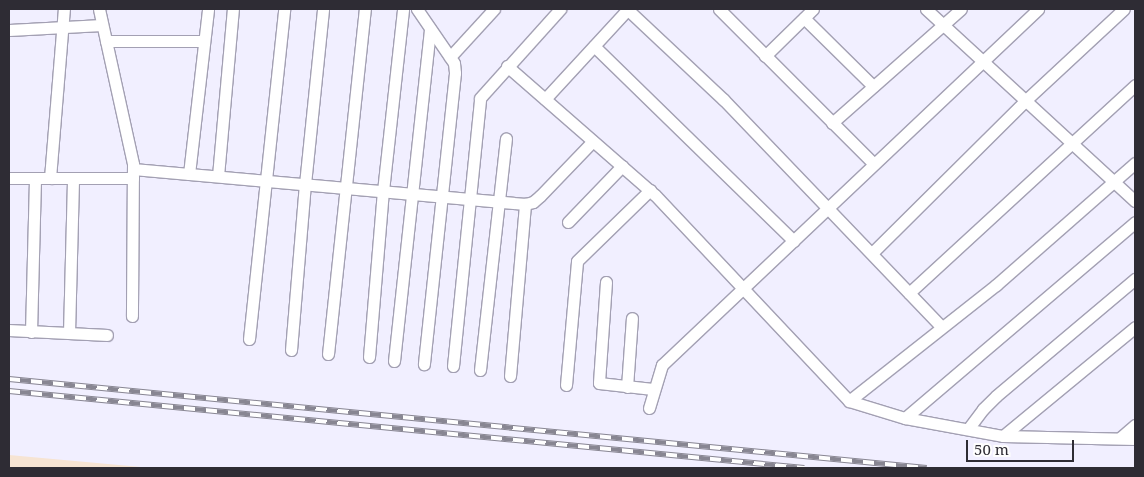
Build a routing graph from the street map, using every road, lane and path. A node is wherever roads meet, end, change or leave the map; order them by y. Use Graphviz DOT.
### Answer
graph roads {
  1 [pos="64,9"];
  2 [pos="99,9"];
  3 [pos="208,9"];
  4 [pos="233,9"];
  5 [pos="284,9"];
  6 [pos="323,9"];
  7 [pos="365,9"];
  8 [pos="403,9"];
  9 [pos="417,9"];
  10 [pos="494,9"];
  11 [pos="560,9"];
  12 [pos="628,9"];
  13 [pos="719,9"];
  14 [pos="813,9"];
  15 [pos="926,9"];
  16 [pos="961,9"];
  17 [pos="1038,9"];
  18 [pos="1124,9"];
  19 [pos="804,18"];
  20 [pos="944,25"];
  21 [pos="102,26"];
  22 [pos="62,28"];
  23 [pos="430,29"];
  24 [pos="9,30"];
  25 [pos="106,41"];
  26 [pos="204,41"];
  27 [pos="594,46"];
  28 [pos="765,56"];
  29 [pos="450,57"];
  30 [pos="983,60"];
  31 [pos="507,66"];
  32 [pos="1135,85"];
  33 [pos="873,86"];
  34 [pos="545,99"];
  35 [pos="1027,99"];
  36 [pos="832,123"];
  37 [pos="506,138"];
  38 [pos="593,141"];
  39 [pos="1074,143"];
  40 [pos="1135,163"];
  41 [pos="874,164"];
  42 [pos="622,166"];
  43 [pos="133,173"];
  44 [pos="189,174"];
  45 [pos="218,176"];
  46 [pos="9,178"];
  47 [pos="35,178"];
  48 [pos="50,178"];
  49 [pos="74,178"];
  50 [pos="267,181"];
  51 [pos="1115,182"];
  52 [pos="305,184"];
  53 [pos="346,188"];
  54 [pos="650,190"];
  55 [pos="382,191"];
  56 [pos="414,194"];
  57 [pos="440,196"];
  58 [pos="470,199"];
  59 [pos="1135,201"];
  60 [pos="499,202"];
  61 [pos="525,204"];
  62 [pos="829,208"];
  63 [pos="568,222"];
  64 [pos="1135,222"];
  65 [pos="794,241"];
  66 [pos="872,253"];
  67 [pos="1135,279"];
  68 [pos="606,282"];
  69 [pos="742,288"];
  70 [pos="909,293"];
  71 [pos="132,316"];
  72 [pos="632,318"];
  73 [pos="941,326"];
  74 [pos="1135,328"];
  75 [pos="9,330"];
  76 [pos="31,332"];
  77 [pos="69,334"];
  78 [pos="107,335"];
  79 [pos="249,339"];
  80 [pos="291,350"];
  81 [pos="328,354"];
  82 [pos="369,357"];
  83 [pos="394,360"];
  84 [pos="424,364"];
  85 [pos="453,366"];
  86 [pos="480,370"];
  87 [pos="510,376"];
  88 [pos="566,384"];
  89 [pos="627,387"];
  90 [pos="653,389"];
  91 [pos="849,401"];
  92 [pos="649,408"];
  93 [pos="904,418"];
  94 [pos="1135,425"];
  95 [pos="968,430"];
  96 [pos="1003,436"];
  97 [pos="1120,438"];
  98 [pos="1135,439"];
  1 -- 22 [label="street"];
  2 -- 21 [label="street"];
  3 -- 26 [label="street"];
  4 -- 45 [label="street"];
  5 -- 50 [label="street"];
  6 -- 52 [label="street"];
  7 -- 53 [label="street"];
  8 -- 55 [label="street"];
  9 -- 23 [label="street"];
  10 -- 29 [label="street"];
  11 -- 31 [label="street"];
  12 -- 27 [label="street"];
  12 -- 62 [label="street"];
  13 -- 28 [label="street"];
  14 -- 19 [label="street"];
  15 -- 20 [label="street"];
  16 -- 20 [label="street"];
  17 -- 30 [label="street"];
  18 -- 35 [label="street"];
  19 -- 28 [label="street"];
  19 -- 33 [label="street"];
  20 -- 30 [label="street"];
  20 -- 33 [label="street"];
  21 -- 22 [label="street"];
  21 -- 25 [label="street"];
  22 -- 24 [label="street"];
  22 -- 48 [label="street"];
  23 -- 29 [label="street"];
  23 -- 56 [label="street"];
  25 -- 26 [label="street"];
  25 -- 43 [label="street"];
  26 -- 44 [label="street"];
  27 -- 34 [label="street"];
  27 -- 65 [label="street"];
  28 -- 36 [label="street"];
  29 -- 57 [label="street"];
  30 -- 35 [label="street"];
  30 -- 41 [label="street"];
  31 -- 34 [label="street"];
  31 -- 58 [label="street"];
  32 -- 39 [label="street"];
  33 -- 36 [label="street"];
  34 -- 38 [label="street"];
  35 -- 39 [label="street"];
  35 -- 66 [label="street"];
  36 -- 41 [label="street"];
  37 -- 60 [label="street"];
  38 -- 42 [label="street"];
  38 -- 61 [label="street"];
  39 -- 51 [label="street"];
  39 -- 70 [label="street"];
  40 -- 51 [label="street"];
  41 -- 62 [label="street"];
  42 -- 54 [label="street"];
  42 -- 63 [label="street"];
  43 -- 44 [label="street"];
  43 -- 49 [label="street"];
  43 -- 71 [label="street"];
  44 -- 45 [label="street"];
  45 -- 50 [label="street"];
  46 -- 47 [label="street"];
  47 -- 48 [label="street"];
  47 -- 76 [label="street"];
  48 -- 49 [label="street"];
  49 -- 77 [label="street"];
  50 -- 52 [label="street"];
  50 -- 79 [label="street"];
  51 -- 59 [label="street"];
  51 -- 73 [label="street"];
  52 -- 53 [label="street"];
  52 -- 80 [label="street"];
  53 -- 55 [label="street"];
  53 -- 81 [label="street"];
  54 -- 69 [label="street"];
  54 -- 88 [label="street"];
  55 -- 56 [label="street"];
  55 -- 82 [label="street"];
  56 -- 57 [label="street"];
  56 -- 83 [label="street"];
  57 -- 58 [label="street"];
  57 -- 84 [label="street"];
  58 -- 60 [label="street"];
  58 -- 85 [label="street"];
  60 -- 61 [label="street"];
  60 -- 86 [label="street"];
  61 -- 87 [label="street"];
  62 -- 65 [label="street"];
  62 -- 66 [label="street"];
  64 -- 93 [label="street"];
  65 -- 69 [label="street"];
  66 -- 70 [label="street"];
  67 -- 95 [label="street"];
  68 -- 89 [label="street"];
  69 -- 90 [label="street"];
  69 -- 91 [label="street"];
  70 -- 73 [label="street"];
  72 -- 89 [label="street"];
  73 -- 91 [label="street"];
  74 -- 96 [label="street"];
  75 -- 76 [label="street"];
  76 -- 77 [label="street"];
  77 -- 78 [label="street"];
  89 -- 90 [label="street"];
  90 -- 92 [label="street"];
  91 -- 93 [label="street"];
  93 -- 95 [label="street"];
  94 -- 97 [label="street"];
  95 -- 96 [label="street"];
  96 -- 97 [label="street"];
  97 -- 98 [label="street"];
}
